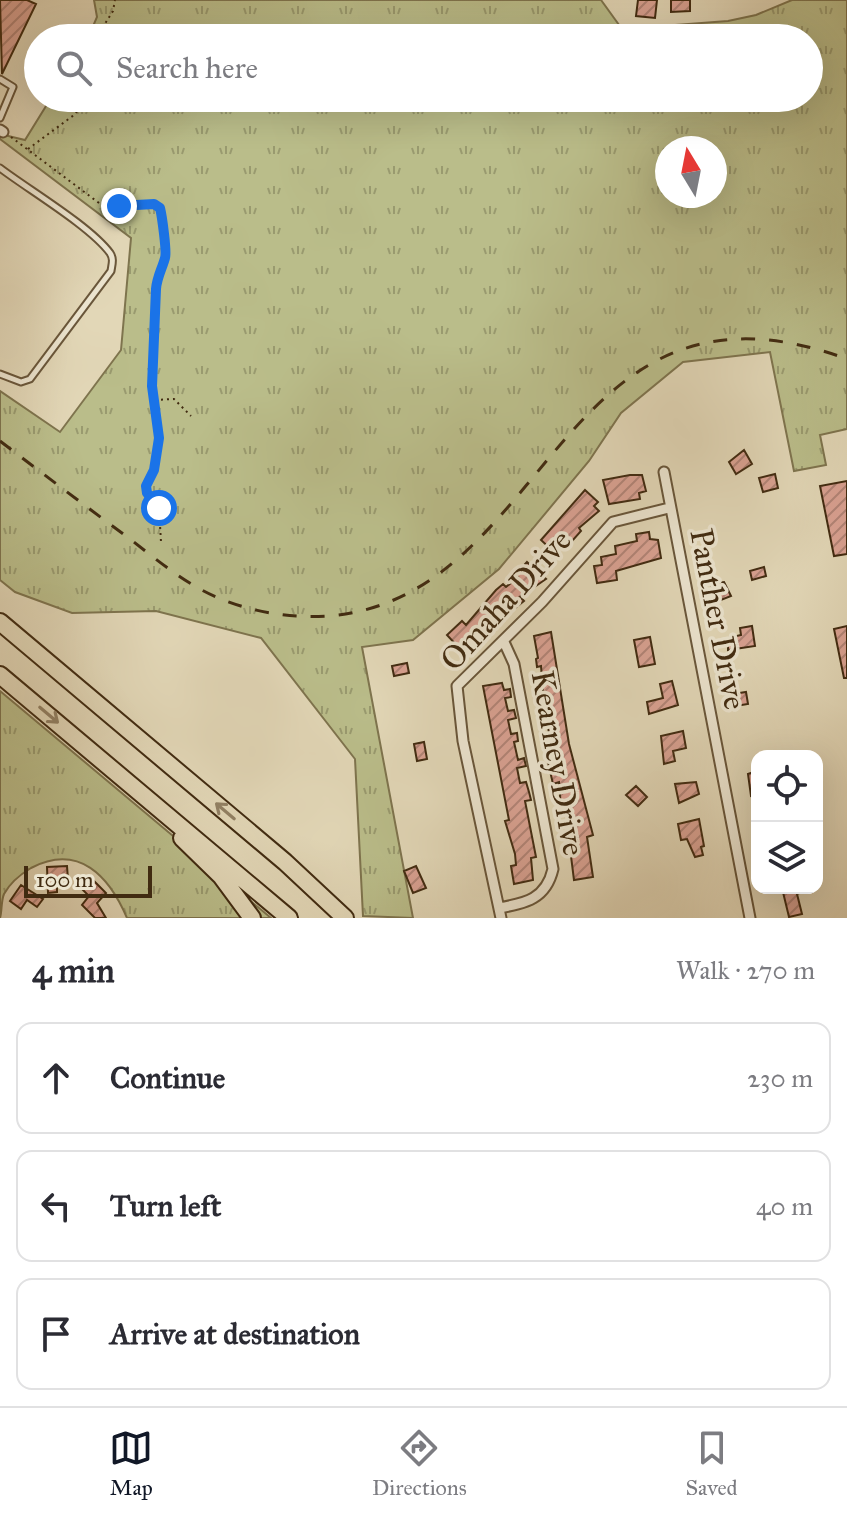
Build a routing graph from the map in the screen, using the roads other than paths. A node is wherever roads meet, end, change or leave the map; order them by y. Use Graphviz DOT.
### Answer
graph roads {
  1 [pos="0,79"];
  2 [pos="0,118"];
  3 [pos="0,168"];
  4 [pos="0,374"];
  5 [pos="664,472"];
  6 [pos="669,508"];
  7 [pos="0,622"];
  8 [pos="504,642"];
  9 [pos="0,675"];
  10 [pos="97,756"];
  11 [pos="500,913"];
  12 [pos="252,918"];
  13 [pos="289,918"];
  14 [pos="345,918"];
  15 [pos="750,918"];
  1 -- 2 [label="lane"];
  3 -- 4 [label="lane"];
  5 -- 6 [label="street, Panther Drive"];
  6 -- 8 [label="street, Omaha Drive"];
  6 -- 15 [label="street, Panther Drive"];
  14 -- 7 [label="highway, one-way"];
  8 -- 11 [label="street, Omaha Drive"];
  8 -- 11 [label="street, Kearney Drive"];
  9 -- 10 [label="highway, one-way"];
  10 -- 12 [label="highway"];
  10 -- 13 [label="highway"];
}
